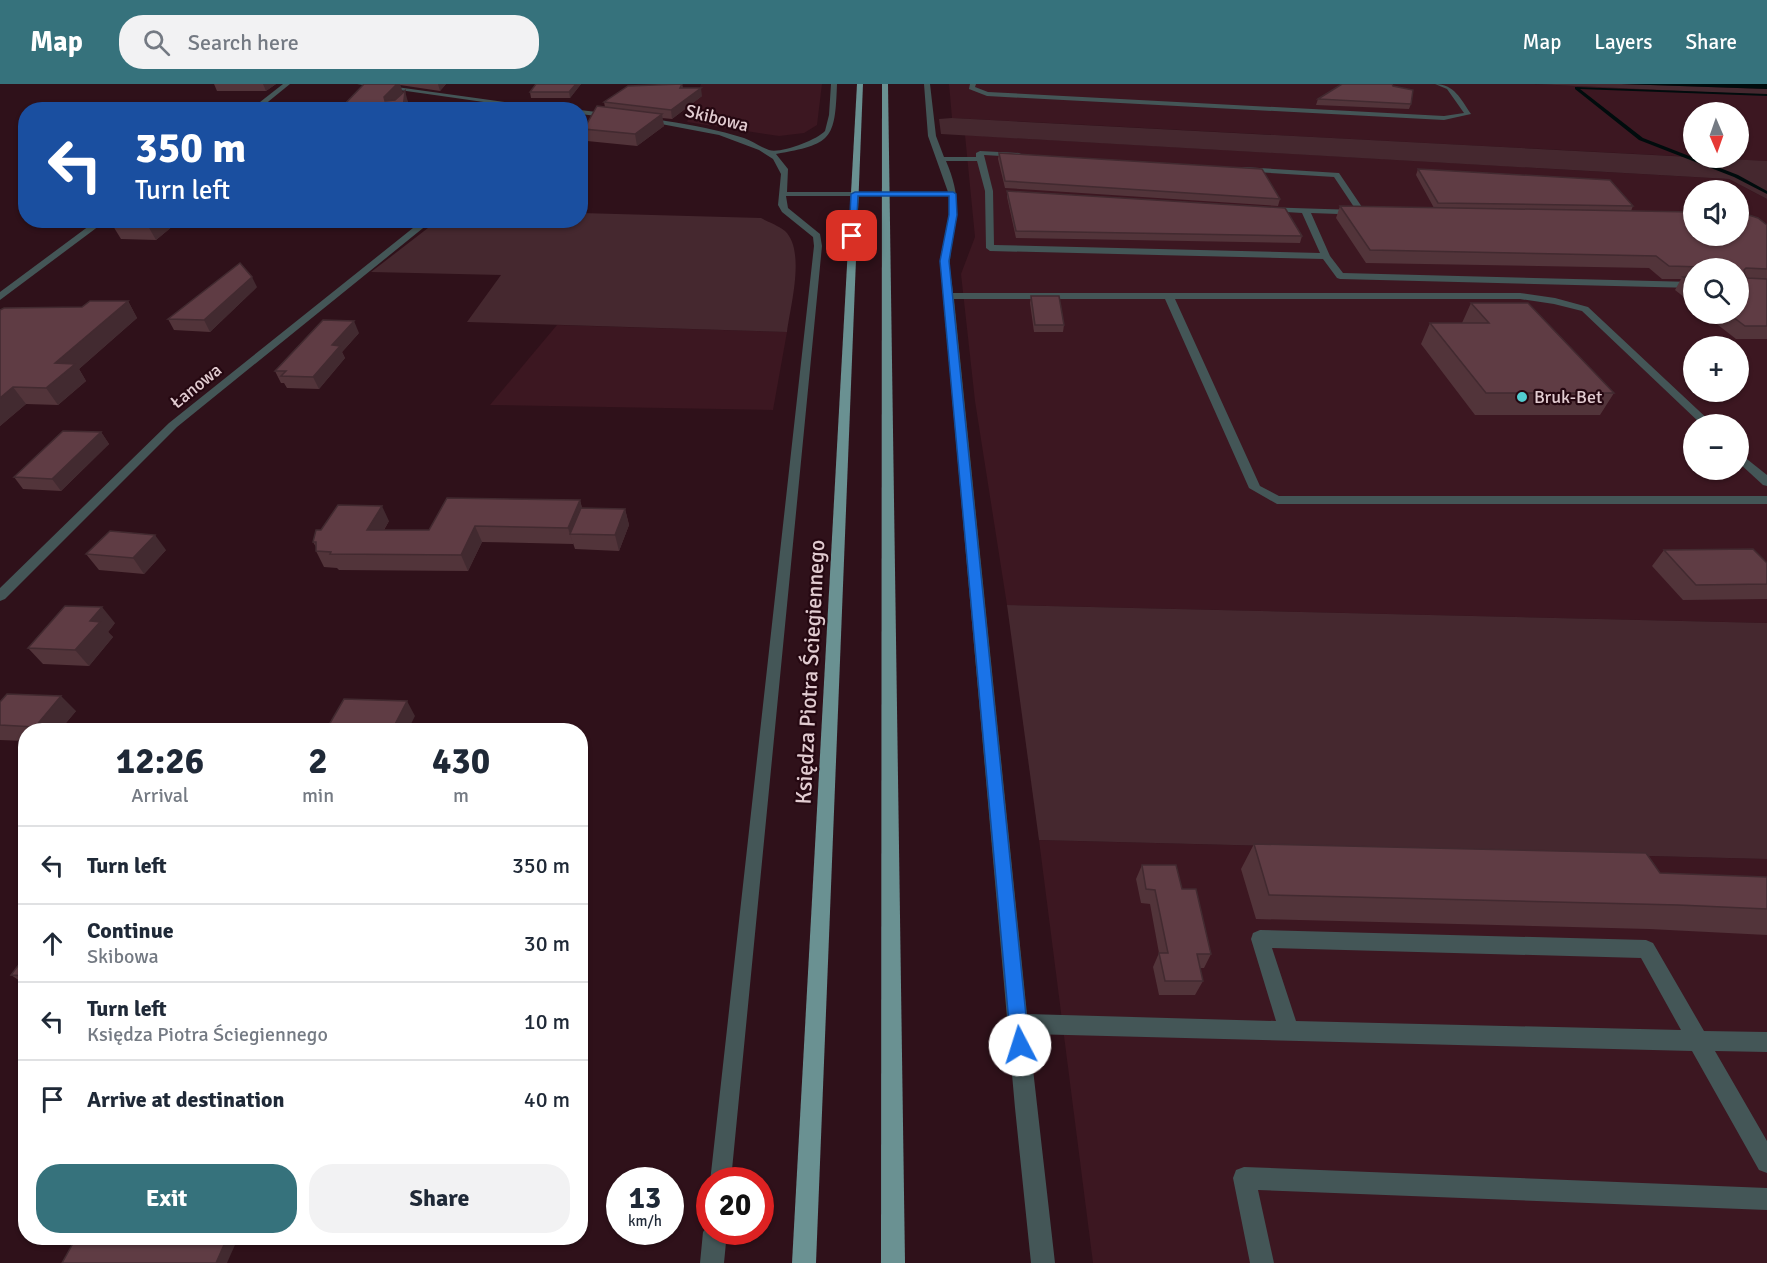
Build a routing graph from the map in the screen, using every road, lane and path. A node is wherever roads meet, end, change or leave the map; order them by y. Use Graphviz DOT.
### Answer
graph roads {
  1 [pos="287,84"];
  2 [pos="360,84"];
  3 [pos="834,84"];
  4 [pos="860,84"];
  5 [pos="885,84"];
  6 [pos="927,84"];
  7 [pos="973,84"];
  8 [pos="1438,84"];
  9 [pos="413,91"];
  10 [pos="406,97"];
  11 [pos="263,102"];
  12 [pos="498,102"];
  13 [pos="588,113"];
  14 [pos="623,117"];
  15 [pos="634,119"];
  16 [pos="770,153"];
  17 [pos="1027,156"];
  18 [pos="941,159"];
  19 [pos="980,159"];
  20 [pos="1230,168"];
  21 [pos="989,191"];
  22 [pos="1000,192"];
  23 [pos="784,194"];
  24 [pos="855,194"];
  25 [pos="885,194"];
  26 [pos="953,194"];
  27 [pos="1259,209"];
  28 [pos="1306,212"];
  29 [pos="1362,213"];
  30 [pos="1374,213"];
  31 [pos="92,228"];
  32 [pos="419,228"];
  33 [pos="1326,256"];
  34 [pos="1683,285"];
  35 [pos="948,296"];
  36 [pos="0,297"];
  37 [pos="1169,297"];
  38 [pos="1696,414"];
  39 [pos="1749,465"];
  40 [pos="1767,482"];
  41 [pos="1767,500"];
  42 [pos="0,596"];
  43 [pos="1018,1024"];
  44 [pos="1289,1030"];
  45 [pos="1698,1041"];
  46 [pos="1767,1042"];
  47 [pos="1767,1162"];
  48 [pos="721,1167"];
  49 [pos="1767,1199"];
  50 [pos="714,1245"];
  51 [pos="712,1263"];
  52 [pos="804,1263"];
  53 [pos="893,1263"];
  54 [pos="1043,1263"];
  55 [pos="1262,1263"];
  1 -- 11 [label="street"];
  2 -- 9 [label="street"];
  3 -- 16 [label="street"];
  4 -- 24 [label="main road, Księdza Piotra Ściegiennego"];
  5 -- 25 [label="main road"];
  6 -- 18 [label="street"];
  7 -- 8 [label="street"];
  9 -- 10 [label="street"];
  9 -- 12 [label="street"];
  13 -- 14 [label="street"];
  15 -- 16 [label="street, Skibowa"];
  16 -- 23 [label="street, Skibowa"];
  17 -- 19 [label="street"];
  18 -- 19 [label="street"];
  18 -- 26 [label="street"];
  19 -- 21 [label="street"];
  20 -- 29 [label="street"];
  21 -- 22 [label="street"];
  21 -- 33 [label="street"];
  23 -- 24 [label="street"];
  23 -- 48 [label="street, Skibowa"];
  24 -- 25 [label="street"];
  24 -- 52 [label="main road, Księdza Piotra Ściegiennego"];
  25 -- 26 [label="street"];
  25 -- 53 [label="main road"];
  26 -- 35 [label="street"];
  27 -- 28 [label="street"];
  28 -- 29 [label="street"];
  28 -- 33 [label="street"];
  29 -- 30 [label="street"];
  31 -- 36 [label="street"];
  32 -- 42 [label="street, Łanowa"];
  33 -- 34 [label="street"];
  35 -- 37 [label="street"];
  35 -- 43 [label="street"];
  37 -- 38 [label="street"];
  37 -- 41 [label="street"];
  39 -- 40 [label="street"];
  43 -- 44 [label="street"];
  43 -- 54 [label="street"];
  44 -- 45 [label="street"];
  44 -- 45 [label="street"];
  45 -- 46 [label="street"];
  45 -- 47 [label="street"];
  49 -- 55 [label="street"];
  50 -- 51 [label="street"];
}
